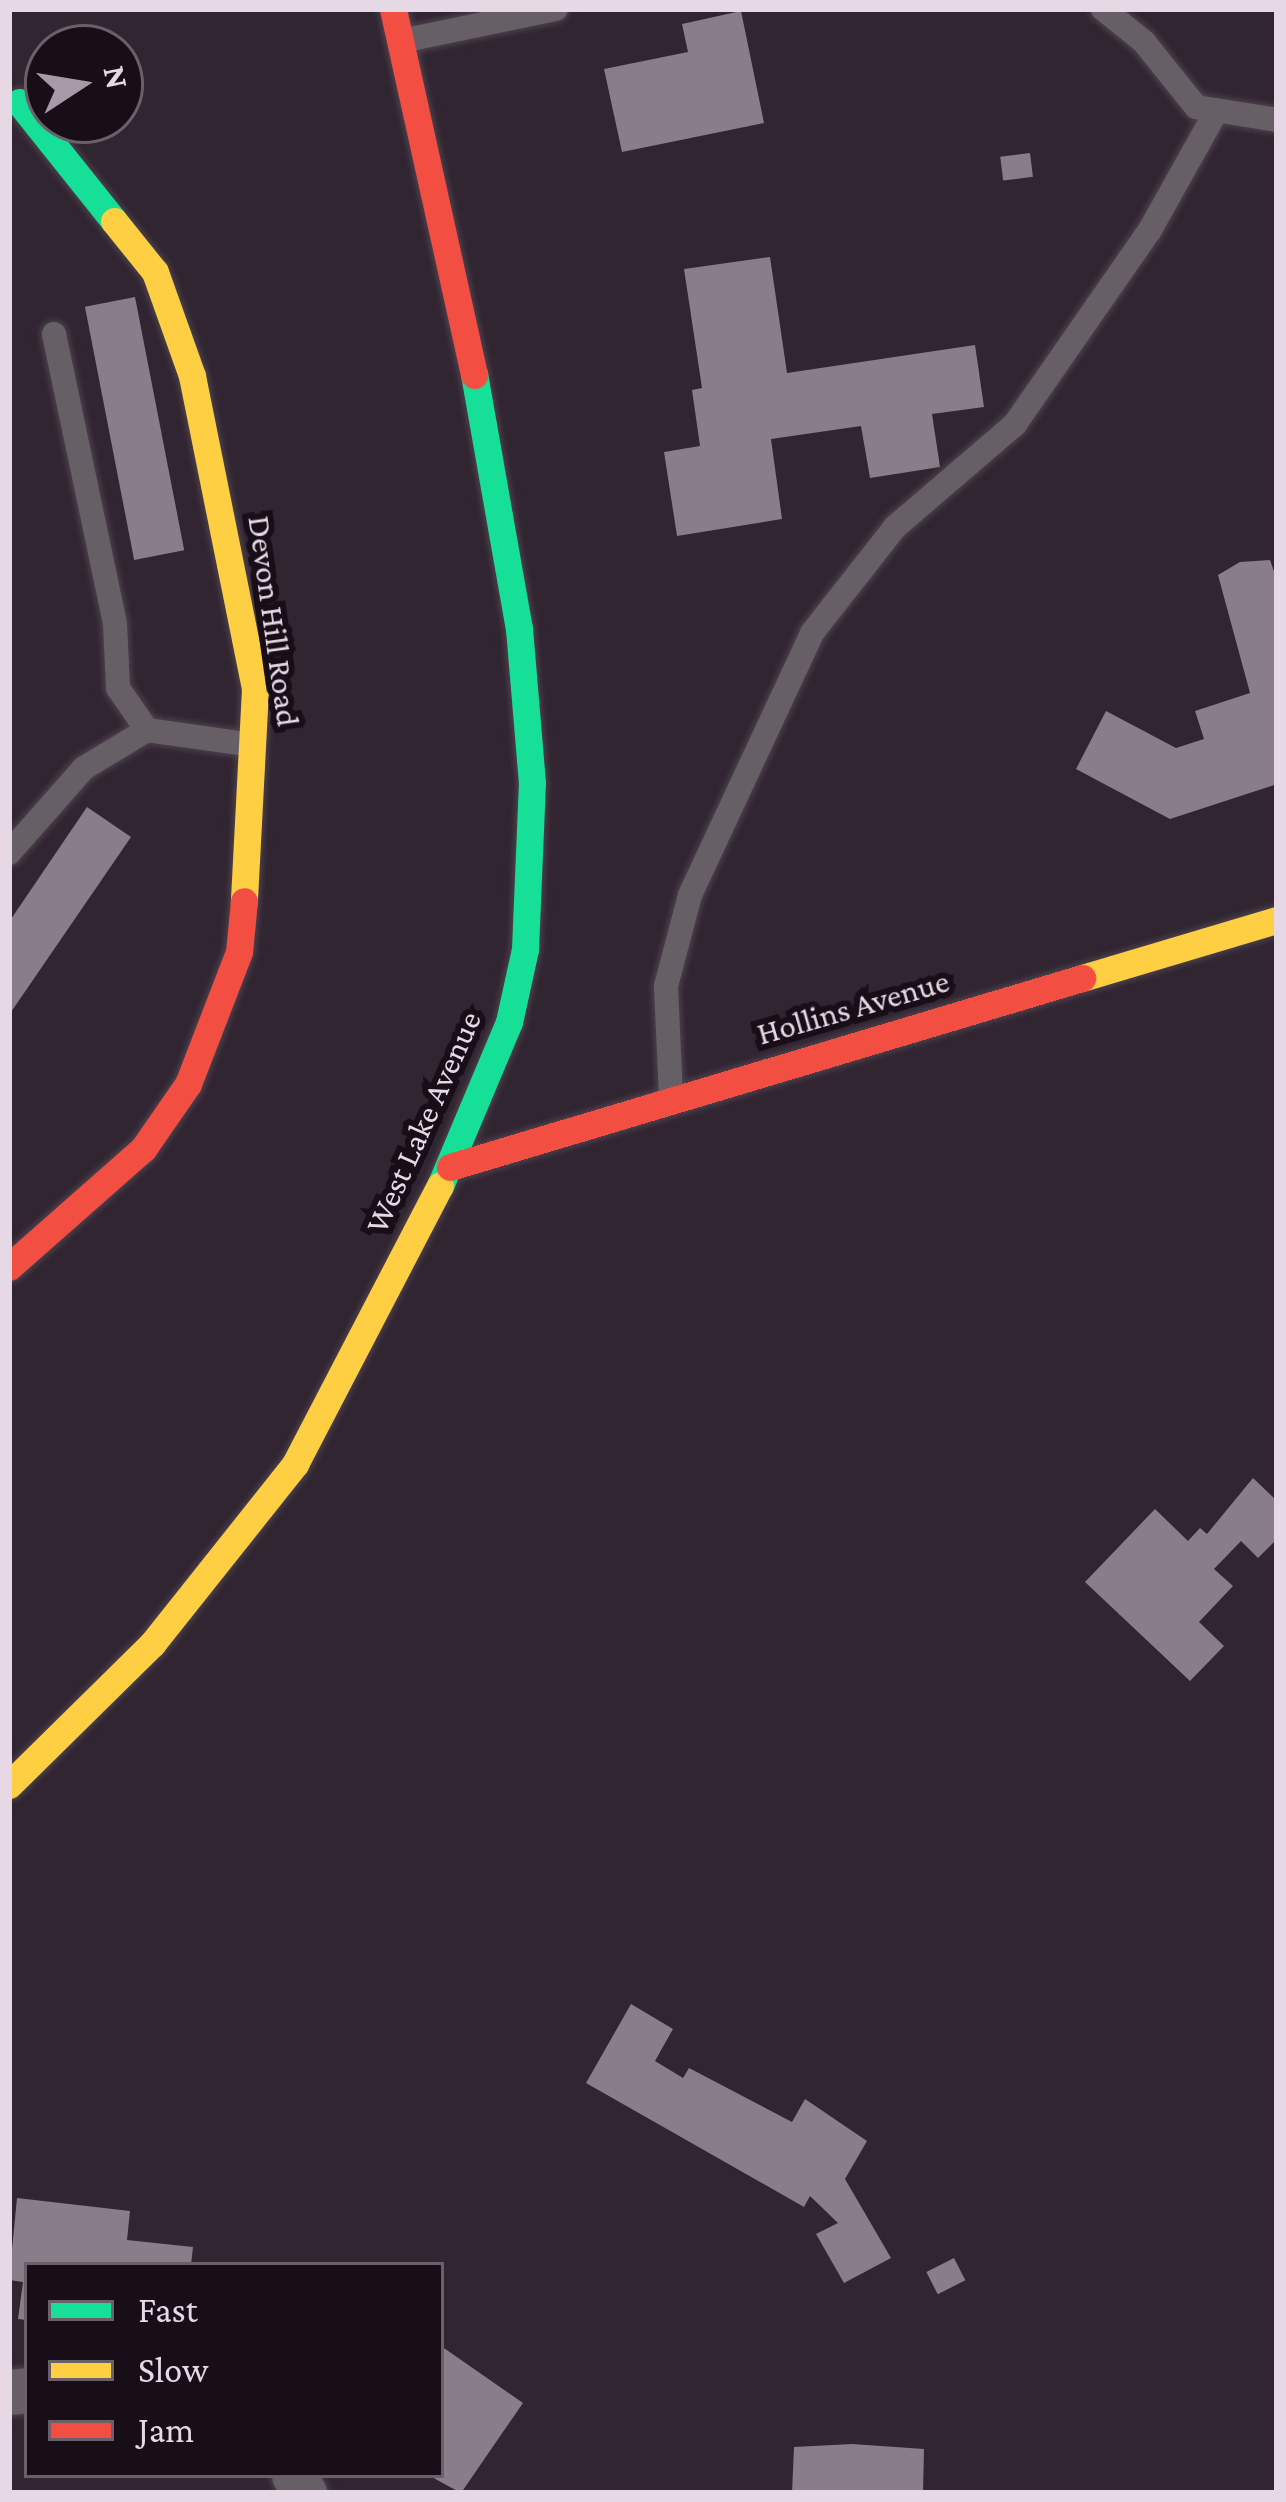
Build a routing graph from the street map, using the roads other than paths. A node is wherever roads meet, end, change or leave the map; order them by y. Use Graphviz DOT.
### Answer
graph roads {
  1 [pos="393,9"];
  2 [pos="556,9"];
  3 [pos="1103,9"];
  4 [pos="399,42"];
  5 [pos="19,102"];
  6 [pos="1217,110"];
  7 [pos="1277,120"];
  8 [pos="54,334"];
  9 [pos="147,730"];
  10 [pos="256,746"];
  11 [pos="9,853"];
  12 [pos="1277,920"];
  13 [pos="671,1097"];
  14 [pos="450,1167"];
  15 [pos="9,1267"];
  16 [pos="9,1785"];
  1 -- 4 [label="street, West Lake Avenue"];
  2 -- 4 [label="lane"];
  3 -- 6 [label="lane"];
  4 -- 14 [label="street, West Lake Avenue"];
  5 -- 10 [label="street, Devon Hill Road"];
  6 -- 7 [label="lane"];
  6 -- 13 [label="lane"];
  8 -- 9 [label="lane"];
  9 -- 10 [label="lane"];
  9 -- 11 [label="lane"];
  10 -- 15 [label="street, Devon Hill Road"];
  12 -- 13 [label="street, Hollins Avenue"];
  13 -- 14 [label="street, Hollins Avenue"];
  14 -- 16 [label="street, West Lake Avenue"];
}
